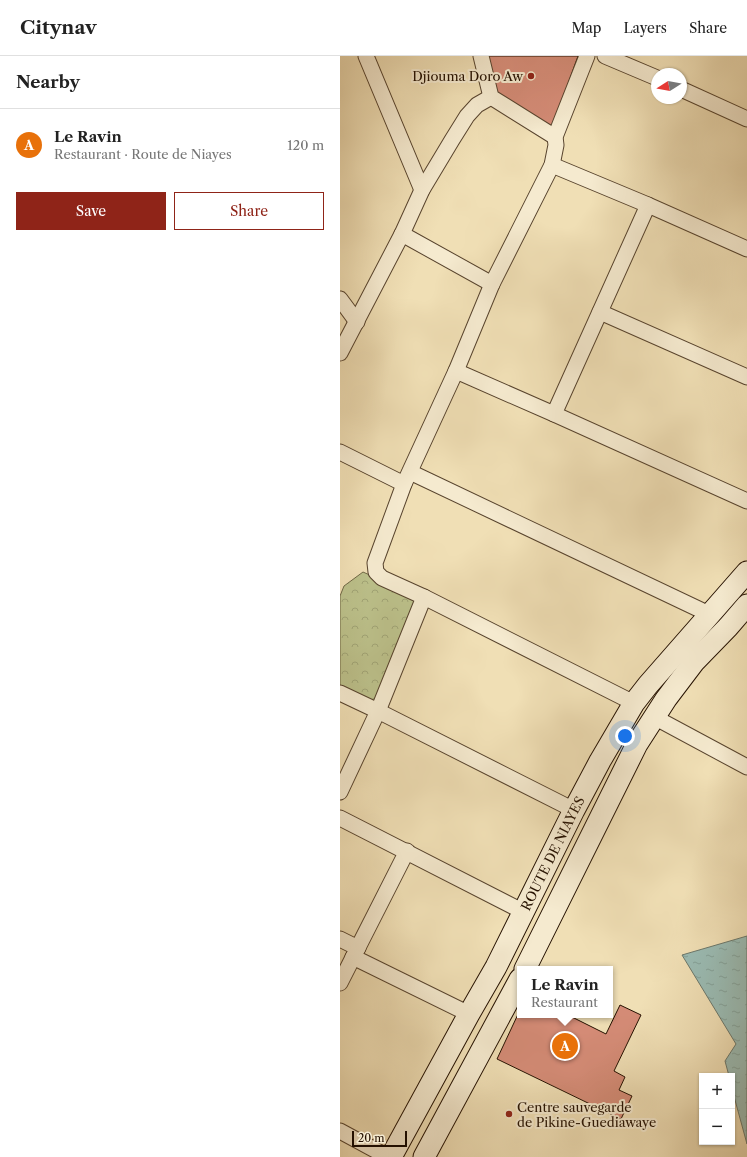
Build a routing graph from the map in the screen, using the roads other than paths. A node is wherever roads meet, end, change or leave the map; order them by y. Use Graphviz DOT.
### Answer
graph roads {
  1 [pos="366,56"];
  2 [pos="481,56"];
  3 [pos="587,56"];
  4 [pos="605,56"];
  5 [pos="651,75"];
  6 [pos="687,92"];
  7 [pos="491,97"];
  8 [pos="747,119"];
  9 [pos="555,137"];
  10 [pos="552,165"];
  11 [pos="422,190"];
  12 [pos="648,205"];
  13 [pos="402,234"];
  14 [pos="747,249"];
  15 [pos="492,284"];
  16 [pos="340,299"];
  17 [pos="600,312"];
  18 [pos="357,322"];
  19 [pos="340,353"];
  20 [pos="456,371"];
  21 [pos="747,376"];
  22 [pos="554,414"];
  23 [pos="340,452"];
  24 [pos="407,478"];
  25 [pos="747,500"];
  26 [pos="747,572"];
  27 [pos="424,597"];
  28 [pos="747,605"];
  29 [pos="709,614"];
  30 [pos="340,693"];
  31 [pos="634,703"];
  32 [pos="378,710"];
  33 [pos="654,717"];
  34 [pos="747,767"];
  35 [pos="340,792"];
  36 [pos="574,810"];
  37 [pos="340,818"];
  38 [pos="407,851"];
  39 [pos="524,912"];
  40 [pos="340,938"];
  41 [pos="356,952"];
  42 [pos="526,966"];
  43 [pos="340,983"];
  44 [pos="517,985"];
  45 [pos="469,1014"];
  46 [pos="340,1131"];
  47 [pos="388,1157"];
  48 [pos="391,1157"];
  49 [pos="424,1157"];
  1 -- 11 [label="street"];
  2 -- 7 [label="street"];
  3 -- 9 [label="street"];
  4 -- 5 [label="street"];
  6 -- 8 [label="street"];
  7 -- 9 [label="street"];
  7 -- 11 [label="street"];
  9 -- 10 [label="street"];
  10 -- 12 [label="street"];
  10 -- 15 [label="street"];
  11 -- 13 [label="street"];
  12 -- 14 [label="street"];
  12 -- 17 [label="street"];
  13 -- 15 [label="street"];
  13 -- 18 [label="street"];
  15 -- 20 [label="street"];
  16 -- 18 [label="street"];
  17 -- 21 [label="street"];
  17 -- 22 [label="street"];
  18 -- 19 [label="street"];
  20 -- 22 [label="street"];
  20 -- 24 [label="street"];
  22 -- 25 [label="street"];
  23 -- 24 [label="street"];
  24 -- 27 [label="street"];
  24 -- 29 [label="street"];
  26 -- 29 [label="main road, ROUTE DE NIAYES"];
  27 -- 31 [label="street"];
  27 -- 32 [label="street"];
  28 -- 33 [label="main road, ROUTE DE NIAYES"];
  29 -- 31 [label="main road, ROUTE DE NIAYES"];
  30 -- 32 [label="street"];
  31 -- 36 [label="main road, ROUTE DE NIAYES"];
  32 -- 35 [label="street"];
  32 -- 36 [label="street"];
  33 -- 34 [label="street"];
  33 -- 42 [label="main road, ROUTE DE NIAYES"];
  36 -- 39 [label="main road, ROUTE DE NIAYES"];
  37 -- 38 [label="street"];
  38 -- 39 [label="street"];
  38 -- 41 [label="street"];
  39 -- 45 [label="main road, ROUTE DE NIAYES"];
  40 -- 41 [label="street"];
  41 -- 43 [label="street"];
  41 -- 45 [label="street"];
  44 -- 49 [label="main road"];
  45 -- 48 [label="main road, ROUTE DE NIAYES"];
  46 -- 47 [label="street"];
}
